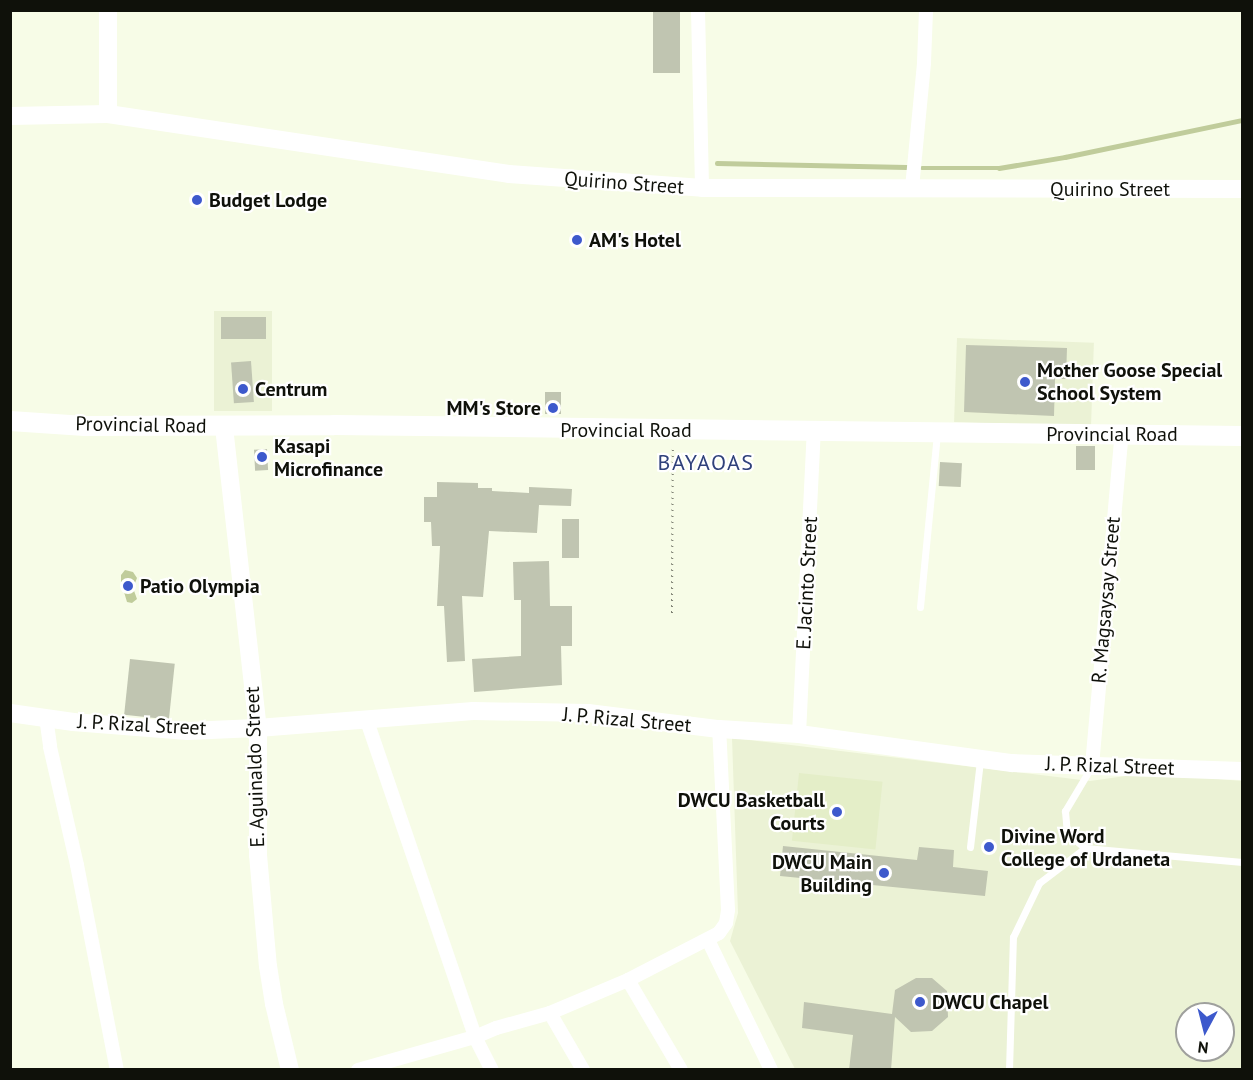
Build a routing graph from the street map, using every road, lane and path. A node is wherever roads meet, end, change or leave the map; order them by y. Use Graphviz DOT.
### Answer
graph roads {
  1 [pos="108,10"];
  2 [pos="698,10"];
  3 [pos="926,10"];
  4 [pos="108,114"];
  5 [pos="10,116"];
  6 [pos="702,188"];
  7 [pos="912,188"];
  8 [pos="1242,189"];
  9 [pos="10,421"];
  10 [pos="224,427"];
  11 [pos="674,430"];
  12 [pos="814,432"];
  13 [pos="1122,433"];
  14 [pos="937,434"];
  15 [pos="1242,436"];
  16 [pos="920,607"];
  17 [pos="672,613"];
  18 [pos="10,713"];
  19 [pos="46,717"];
  20 [pos="366,718"];
  21 [pos="258,728"];
  22 [pos="719,729"];
  23 [pos="799,734"];
  24 [pos="980,759"];
  25 [pos="1092,766"];
  26 [pos="1242,771"];
  27 [pos="970,847"];
  28 [pos="1085,848"];
  29 [pos="1242,862"];
  30 [pos="708,940"];
  31 [pos="628,980"];
  32 [pos="550,1012"];
  33 [pos="475,1037"];
  34 [pos="117,1070"];
  35 [pos="290,1070"];
  36 [pos="358,1070"];
  37 [pos="492,1070"];
  38 [pos="583,1070"];
  39 [pos="681,1070"];
  40 [pos="771,1070"];
  41 [pos="1009,1070"];
  1 -- 4 [label="street"];
  2 -- 6 [label="street"];
  3 -- 7 [label="street"];
  4 -- 5 [label="street, Quirino Street"];
  4 -- 6 [label="street, Quirino Street"];
  6 -- 7 [label="street, Quirino Street"];
  7 -- 8 [label="street, Quirino Street"];
  9 -- 10 [label="main road, Provincial Road"];
  10 -- 11 [label="main road, Provincial Road"];
  10 -- 21 [label="street, E. Aguinaldo Street"];
  11 -- 12 [label="main road, Provincial Road"];
  11 -- 17 [label="path"];
  12 -- 14 [label="main road, Provincial Road"];
  12 -- 23 [label="street, E. Jacinto Street"];
  13 -- 14 [label="main road, Provincial Road"];
  13 -- 15 [label="main road, Provincial Road"];
  13 -- 25 [label="street, R. Magsaysay Street"];
  14 -- 16 [label="lane"];
  18 -- 19 [label="street, J. P. Rizal Street"];
  19 -- 21 [label="street, J. P. Rizal Street"];
  19 -- 34 [label="street"];
  20 -- 21 [label="street, J. P. Rizal Street"];
  20 -- 22 [label="street, J. P. Rizal Street"];
  20 -- 33 [label="street"];
  21 -- 35 [label="street, E. Aguinaldo Street"];
  22 -- 23 [label="street, J. P. Rizal Street"];
  22 -- 30 [label="street"];
  23 -- 24 [label="street, J. P. Rizal Street"];
  24 -- 25 [label="street, J. P. Rizal Street"];
  24 -- 27 [label="lane"];
  25 -- 26 [label="street, J. P. Rizal Street"];
  25 -- 28 [label="lane"];
  28 -- 29 [label="lane"];
  28 -- 41 [label="lane"];
  30 -- 31 [label="street"];
  30 -- 40 [label="street"];
  31 -- 32 [label="street"];
  31 -- 39 [label="street"];
  32 -- 33 [label="street"];
  32 -- 38 [label="street"];
  33 -- 36 [label="street"];
  33 -- 37 [label="street"];
}
